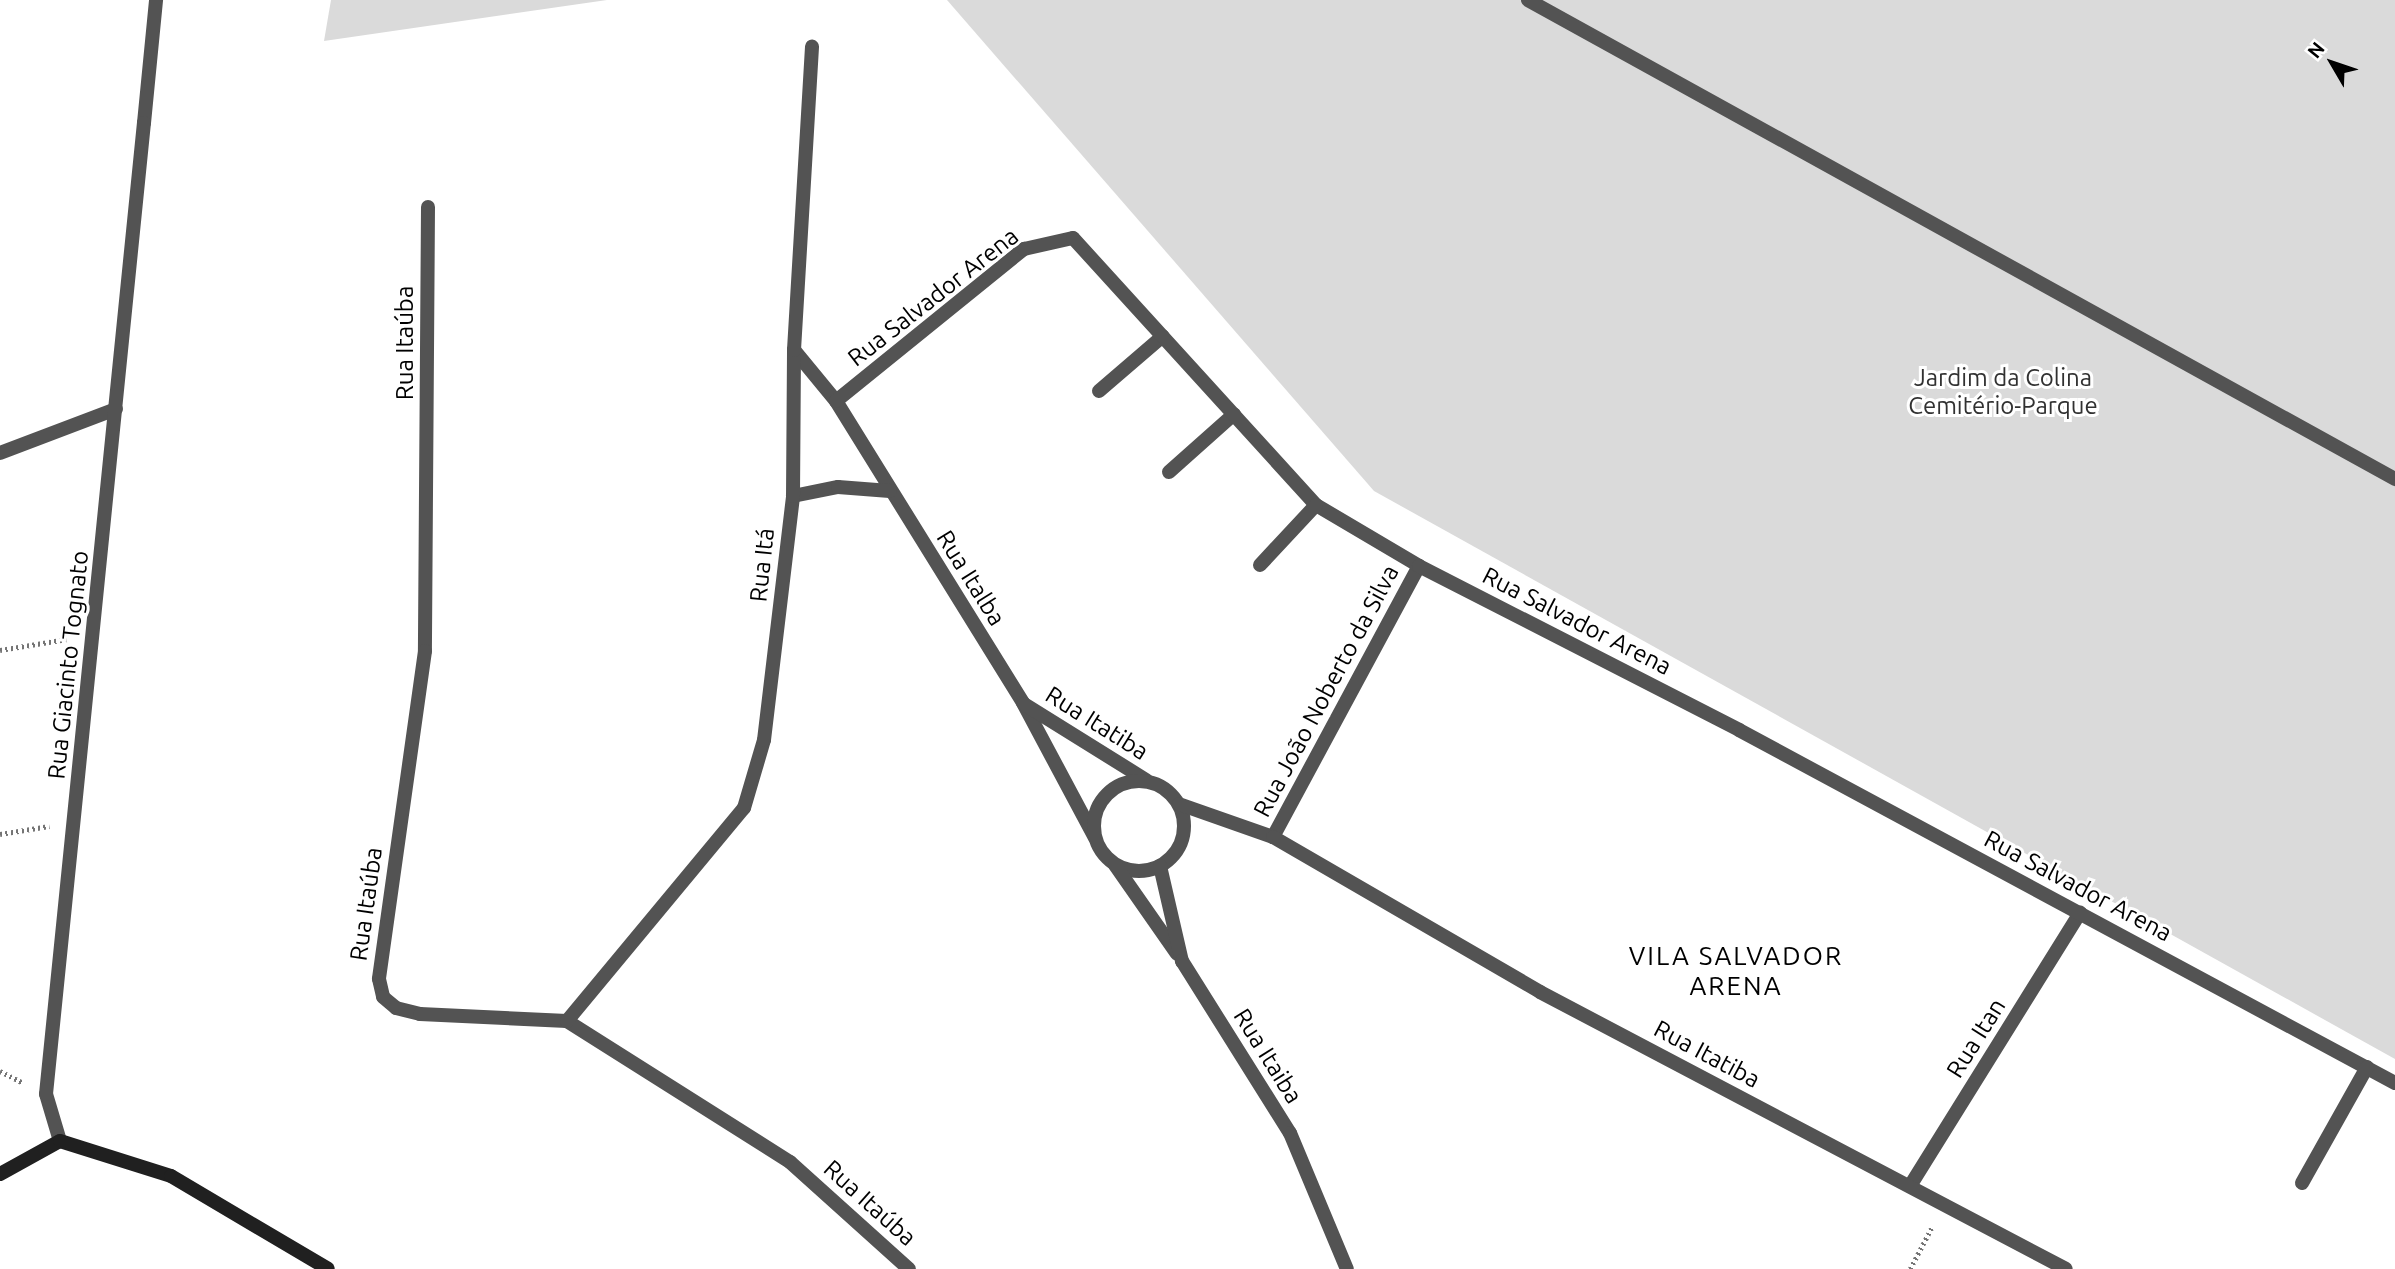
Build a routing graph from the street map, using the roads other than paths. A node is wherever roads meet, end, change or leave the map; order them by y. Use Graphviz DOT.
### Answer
graph roads {
  1 [pos="156,0"];
  2 [pos="1528,0"];
  3 [pos="812,47"];
  4 [pos="428,207"];
  5 [pos="1163,336"];
  6 [pos="794,350"];
  7 [pos="1099,391"];
  8 [pos="836,401"];
  9 [pos="116,409"];
  10 [pos="1234,414"];
  11 [pos="0,453"];
  12 [pos="1169,472"];
  13 [pos="2395,479"];
  14 [pos="890,491"];
  15 [pos="793,496"];
  16 [pos="1316,505"];
  17 [pos="1259,565"];
  18 [pos="1419,566"];
  19 [pos="1023,703"];
  20 [pos="1148,781"];
  21 [pos="1178,804"];
  22 [pos="1273,837"];
  23 [pos="1096,838"];
  24 [pos="1114,863"];
  25 [pos="1160,866"];
  26 [pos="2080,913"];
  27 [pos="1182,961"];
  28 [pos="567,1021"];
  29 [pos="2367,1067"];
  30 [pos="2395,1083"];
  31 [pos="60,1141"];
  32 [pos="0,1174"];
  33 [pos="2302,1183"];
  34 [pos="1910,1186"];
  35 [pos="328,1269"];
  36 [pos="909,1269"];
  37 [pos="1347,1269"];
  38 [pos="2066,1269"];
  1 -- 9 [label="street, Rua Giacinto Tognato"];
  2 -- 13 [label="street"];
  3 -- 6 [label="street, Rua Itá"];
  4 -- 28 [label="street, Rua Itaúba"];
  5 -- 7 [label="street"];
  5 -- 8 [label="street, Rua Salvador Arena"];
  5 -- 10 [label="street, Rua Salvador Arena"];
  6 -- 8 [label="street, Rua Italba"];
  6 -- 15 [label="street, Rua Itá"];
  8 -- 14 [label="street, Rua Italba"];
  9 -- 11 [label="street"];
  9 -- 31 [label="street, Rua Giacinto Tognato"];
  10 -- 12 [label="street"];
  10 -- 16 [label="street, Rua Salvador Arena"];
  14 -- 15 [label="street"];
  14 -- 19 [label="street, Rua Italba"];
  15 -- 28 [label="street, Rua Itá"];
  16 -- 17 [label="street"];
  16 -- 18 [label="street, Rua Salvador Arena"];
  18 -- 22 [label="street, Rua João Noberto da Silva"];
  18 -- 26 [label="street, Rua Salvador Arena"];
  19 -- 20 [label="street, Rua Itatiba"];
  19 -- 23 [label="street, Rua Italba"];
  20 -- 21 [label="street"];
  20 -- 23 [label="street"];
  21 -- 22 [label="street, Rua Itatiba"];
  21 -- 25 [label="street"];
  22 -- 34 [label="street, Rua Itatiba"];
  23 -- 24 [label="street"];
  24 -- 25 [label="street"];
  24 -- 27 [label="street"];
  25 -- 27 [label="street, Rua Itaiba"];
  26 -- 29 [label="street, Rua Salvador Arena"];
  26 -- 34 [label="street, Rua Itan"];
  27 -- 37 [label="street, Rua Itaiba"];
  28 -- 36 [label="street, Rua Itaúba"];
  29 -- 30 [label="street, Rua Salvador Arena"];
  29 -- 33 [label="street"];
  31 -- 32 [label="street"];
  31 -- 35 [label="street"];
  34 -- 38 [label="street, Rua Itatiba"];
}
